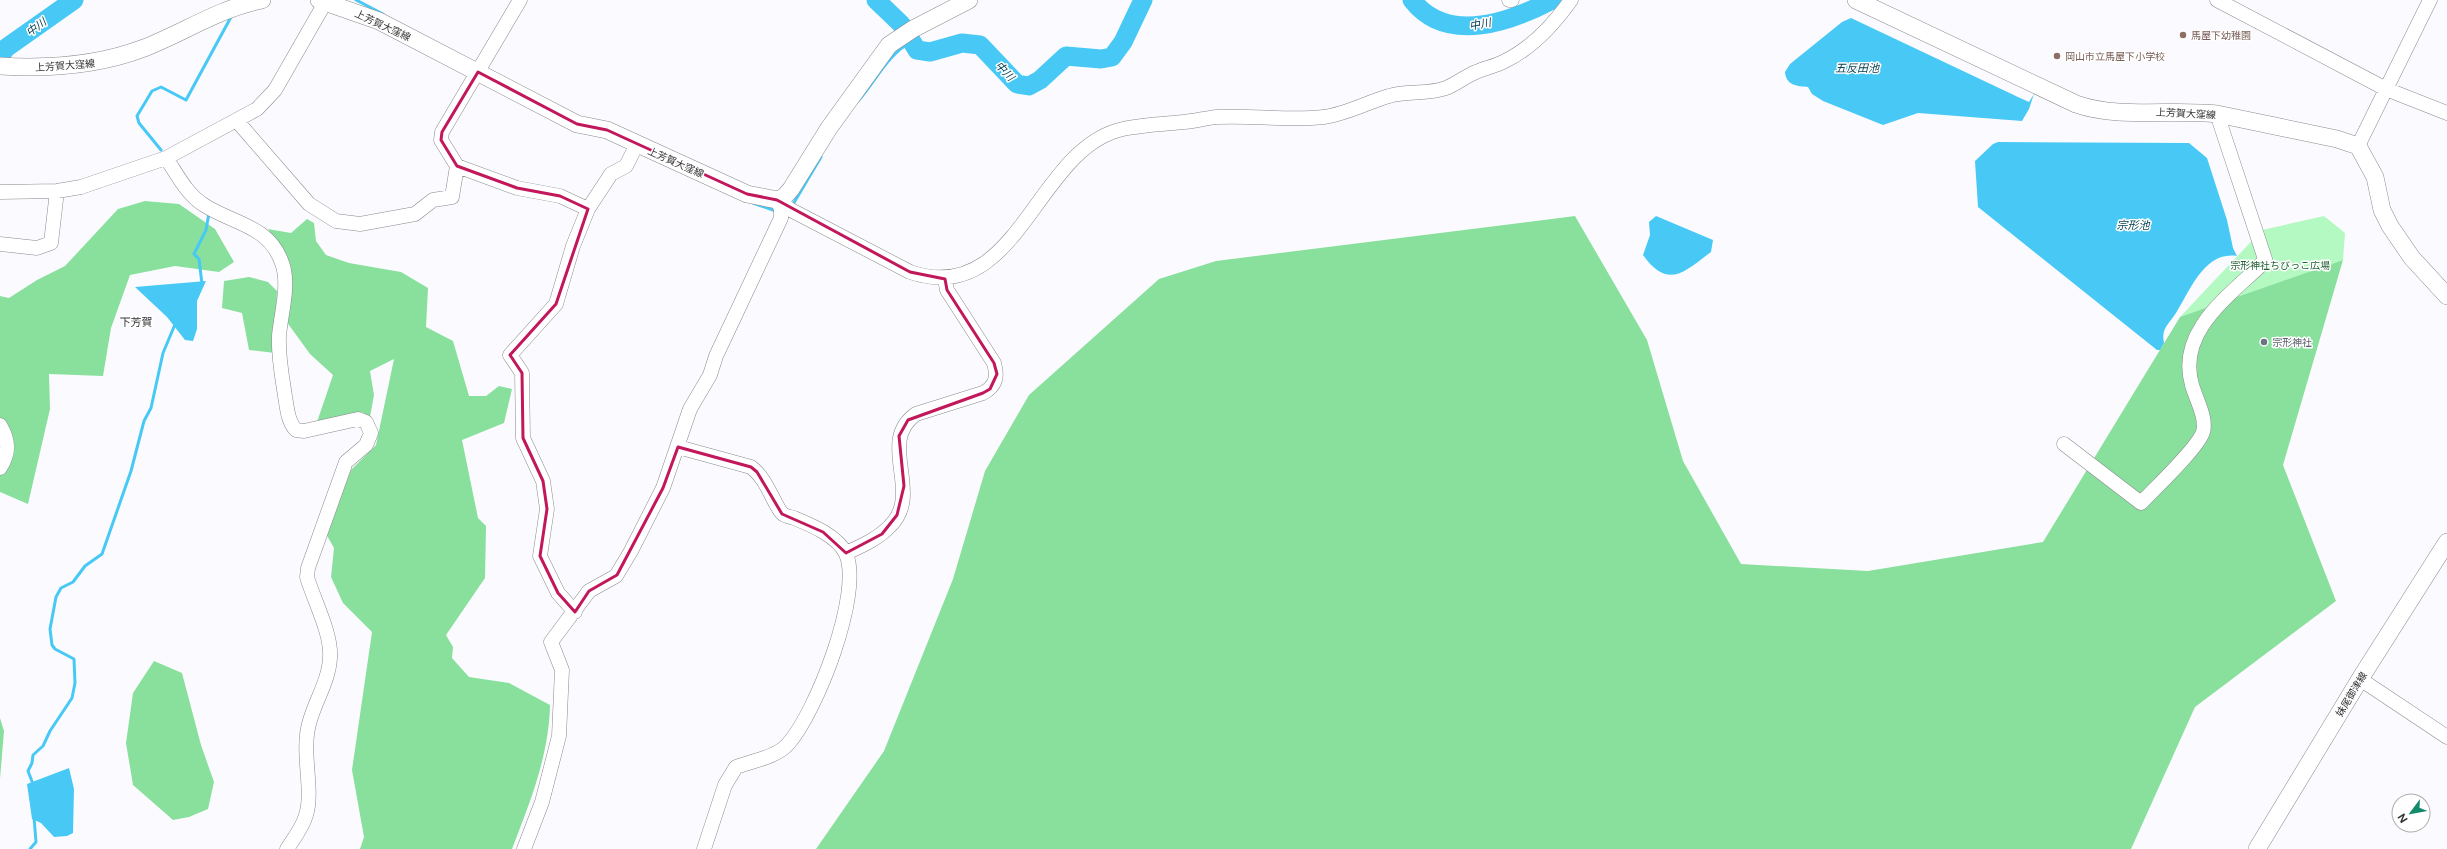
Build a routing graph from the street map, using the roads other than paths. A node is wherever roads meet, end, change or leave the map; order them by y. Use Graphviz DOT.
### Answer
graph roads {
  1 [pos="262,0"];
  2 [pos="520,0"];
  3 [pos="968,0"];
  4 [pos="1509,0"];
  5 [pos="1512,0"];
  6 [pos="1571,0"];
  7 [pos="1859,0"];
  8 [pos="2217,0"];
  9 [pos="2430,0"];
  10 [pos="323,1"];
  11 [pos="2,66"];
  12 [pos="478,72"];
  13 [pos="2386,89"];
  14 [pos="2447,113"];
  15 [pos="2217,114"];
  16 [pos="237,121"];
  17 [pos="637,144"];
  18 [pos="2358,146"];
  19 [pos="166,158"];
  20 [pos="457,166"];
  21 [pos="57,191"];
  22 [pos="0,192"];
  23 [pos="786,206"];
  24 [pos="588,209"];
  25 [pos="0,244"];
  26 [pos="945,279"];
  27 [pos="2447,296"];
  28 [pos="0,425"];
  29 [pos="2064,444"];
  30 [pos="680,447"];
  31 [pos="0,468"];
  32 [pos="2447,542"];
  33 [pos="846,553"];
  34 [pos="573,610"];
  35 [pos="2360,679"];
  36 [pos="2447,737"];
  37 [pos="287,849"];
  38 [pos="524,849"];
  39 [pos="704,849"];
  40 [pos="2257,849"];
  1 -- 11 [label="main road, 上芳賀大窪線"];
  2 -- 12 [label="street"];
  3 -- 23 [label="main road"];
  4 -- 5 [label="street"];
  6 -- 26 [label="street"];
  7 -- 15 [label="main road, 上芳賀大窪線"];
  8 -- 13 [label="street"];
  9 -- 13 [label="street"];
  10 -- 12 [label="main road, 上芳賀大窪線"];
  10 -- 16 [label="street"];
  12 -- 17 [label="main road, 上芳賀大窪線"];
  12 -- 20 [label="street"];
  13 -- 14 [label="street"];
  13 -- 18 [label="street"];
  15 -- 18 [label="main road, 上芳賀大窪線"];
  15 -- 29 [label="street"];
  16 -- 19 [label="street"];
  16 -- 20 [label="street"];
  17 -- 23 [label="main road, 上芳賀大窪線"];
  17 -- 24 [label="street"];
  18 -- 27 [label="main road"];
  19 -- 21 [label="street"];
  19 -- 37 [label="street"];
  20 -- 24 [label="street"];
  21 -- 22 [label="street"];
  21 -- 25 [label="street"];
  23 -- 26 [label="street"];
  23 -- 30 [label="street"];
  24 -- 34 [label="street"];
  26 -- 33 [label="street"];
  28 -- 31 [label="street"];
  30 -- 33 [label="street"];
  30 -- 34 [label="street"];
  32 -- 35 [label="main road, 妹尾御津線"];
  33 -- 39 [label="street"];
  34 -- 38 [label="street"];
  35 -- 36 [label="street"];
  35 -- 40 [label="main road, 妹尾御津線"];
}
